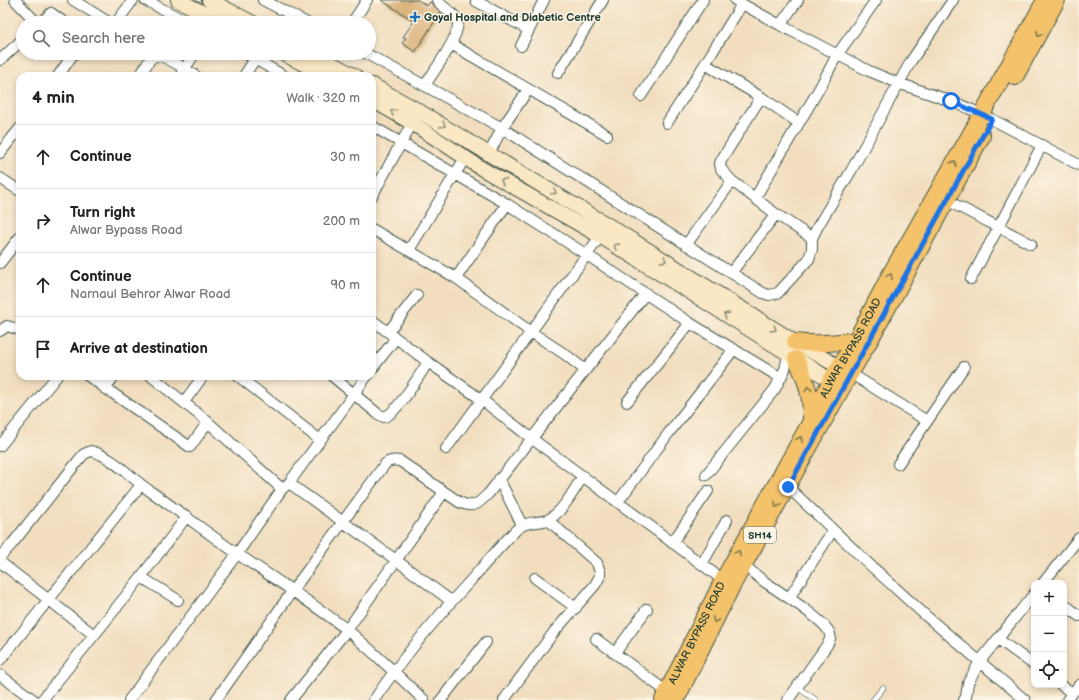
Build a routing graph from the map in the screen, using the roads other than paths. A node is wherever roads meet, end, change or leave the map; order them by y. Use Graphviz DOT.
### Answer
graph roads {
  1 [pos="16,0"];
  2 [pos="73,0"];
  3 [pos="133,0"];
  4 [pos="145,0"];
  5 [pos="178,0"];
  6 [pos="209,0"];
  7 [pos="263,0"];
  8 [pos="367,0"];
  9 [pos="437,0"];
  10 [pos="544,0"];
  11 [pos="603,0"];
  12 [pos="703,0"];
  13 [pos="798,0"];
  14 [pos="876,0"];
  15 [pos="953,0"];
  16 [pos="1044,0"];
  17 [pos="1057,0"];
  18 [pos="476,1"];
  19 [pos="738,2"];
  20 [pos="276,3"];
  21 [pos="31,16"];
  22 [pos="99,16"];
  23 [pos="121,16"];
  24 [pos="176,16"];
  25 [pos="209,16"];
  26 [pos="240,16"];
  27 [pos="297,16"];
  28 [pos="357,16"];
  29 [pos="780,25"];
  30 [pos="529,30"];
  31 [pos="451,44"];
  32 [pos="16,45"];
  33 [pos="521,46"];
  34 [pos="836,55"];
  35 [pos="376,59"];
  36 [pos="0,60"];
  37 [pos="69,60"];
  38 [pos="151,60"];
  39 [pos="168,60"];
  40 [pos="191,60"];
  41 [pos="254,60"];
  42 [pos="257,60"];
  43 [pos="298,60"];
  44 [pos="317,60"];
  45 [pos="705,64"];
  46 [pos="61,72"];
  47 [pos="143,72"];
  48 [pos="182,72"];
  49 [pos="247,72"];
  50 [pos="277,72"];
  51 [pos="325,72"];
  52 [pos="558,73"];
  53 [pos="898,83"];
  54 [pos="425,85"];
  55 [pos="376,88"];
  56 [pos="528,90"];
  57 [pos="641,96"];
  58 [pos="761,97"];
  59 [pos="376,102"];
  60 [pos="416,117"];
  61 [pos="987,117"];
  62 [pos="667,123"];
  63 [pos="799,123"];
  64 [pos="376,128"];
  65 [pos="502,128"];
  66 [pos="16,133"];
  67 [pos="607,135"];
  68 [pos="402,143"];
  69 [pos="1042,145"];
  70 [pos="0,153"];
  71 [pos="489,154"];
  72 [pos="465,158"];
  73 [pos="1079,165"];
  74 [pos="455,175"];
  75 [pos="0,178"];
  76 [pos="732,181"];
  77 [pos="376,186"];
  78 [pos="16,188"];
  79 [pos="755,198"];
  80 [pos="946,200"];
  81 [pos="507,204"];
  82 [pos="776,214"];
  83 [pos="608,225"];
  84 [pos="999,227"];
  85 [pos="376,231"];
  86 [pos="600,236"];
  87 [pos="812,238"];
  88 [pos="16,242"];
  89 [pos="1031,244"];
  90 [pos="686,245"];
  91 [pos="409,250"];
  92 [pos="587,255"];
  93 [pos="0,263"];
  94 [pos="731,273"];
  95 [pos="456,278"];
  96 [pos="971,279"];
  97 [pos="646,293"];
  98 [pos="417,295"];
  99 [pos="376,323"];
  100 [pos="690,323"];
  101 [pos="16,329"];
  102 [pos="0,331"];
  103 [pos="531,332"];
  104 [pos="392,335"];
  105 [pos="856,340"];
  106 [pos="734,349"];
  107 [pos="793,352"];
  108 [pos="376,362"];
  109 [pos="428,362"];
  110 [pos="964,367"];
  111 [pos="585,370"];
  112 [pos="841,377"];
  113 [pos="781,378"];
  114 [pos="54,380"];
  115 [pos="93,380"];
  116 [pos="111,380"];
  117 [pos="157,380"];
  118 [pos="200,380"];
  119 [pos="243,380"];
  120 [pos="337,380"];
  121 [pos="364,380"];
  122 [pos="105,389"];
  123 [pos="354,393"];
  124 [pos="482,400"];
  125 [pos="184,402"];
  126 [pos="627,402"];
  127 [pos="811,421"];
  128 [pos="927,421"];
  129 [pos="208,422"];
  130 [pos="532,438"];
  131 [pos="320,440"];
  132 [pos="0,446"];
  133 [pos="446,449"];
  134 [pos="898,464"];
  135 [pos="706,475"];
  136 [pos="583,476"];
  137 [pos="499,479"];
  138 [pos="141,485"];
  139 [pos="286,486"];
  140 [pos="788,487"];
  141 [pos="444,492"];
  142 [pos="708,492"];
  143 [pos="618,502"];
  144 [pos="187,516"];
  145 [pos="548,520"];
  146 [pos="727,520"];
  147 [pos="343,521"];
  148 [pos="522,525"];
  149 [pos="833,530"];
  150 [pos="1079,538"];
  151 [pos="672,543"];
  152 [pos="238,554"];
  153 [pos="0,557"];
  154 [pos="396,560"];
  155 [pos="0,562"];
  156 [pos="702,564"];
  157 [pos="744,565"];
  158 [pos="141,577"];
  159 [pos="536,578"];
  160 [pos="723,580"];
  161 [pos="1045,580"];
  162 [pos="293,590"];
  163 [pos="789,598"];
  164 [pos="1031,598"];
  165 [pos="49,599"];
  166 [pos="178,600"];
  167 [pos="451,602"];
  168 [pos="1067,606"];
  169 [pos="576,608"];
  170 [pos="647,609"];
  171 [pos="1079,616"];
  172 [pos="347,630"];
  173 [pos="94,635"];
  174 [pos="998,638"];
  175 [pos="596,639"];
  176 [pos="486,642"];
  177 [pos="616,653"];
  178 [pos="0,660"];
  179 [pos="980,661"];
  180 [pos="1031,663"];
  181 [pos="393,672"];
  182 [pos="0,675"];
  183 [pos="1079,685"];
  184 [pos="797,687"];
  185 [pos="884,688"];
  186 [pos="1063,688"];
  187 [pos="1070,696"];
  188 [pos="668,697"];
  189 [pos="967,699"];
  190 [pos="34,700"];
  191 [pos="42,700"];
  192 [pos="129,700"];
  193 [pos="216,700"];
  194 [pos="291,700"];
  195 [pos="374,700"];
  196 [pos="424,700"];
  197 [pos="441,700"];
  198 [pos="504,700"];
  199 [pos="788,700"];
  200 [pos="816,700"];
  201 [pos="873,700"];
  202 [pos="1025,700"];
  1 -- 21 [label="street"];
  2 -- 22 [label="street"];
  3 -- 23 [label="street"];
  4 -- 24 [label="street"];
  5 -- 25 [label="main road"];
  6 -- 26 [label="main road"];
  7 -- 20 [label="street"];
  8 -- 28 [label="street"];
  9 -- 31 [label="street"];
  10 -- 30 [label="street"];
  11 -- 52 [label="street"];
  12 -- 57 [label="street"];
  13 -- 29 [label="street"];
  14 -- 34 [label="street"];
  15 -- 53 [label="street"];
  16 -- 61 [label="main road, ALWAR BYPASS ROAD / SH14"];
  17 -- 61 [label="main road, ALWAR BYPASS ROAD / SH14, one-way"];
  18 -- 30 [label="street"];
  19 -- 29 [label="street"];
  19 -- 45 [label="street"];
  20 -- 27 [label="street"];
  29 -- 34 [label="street"];
  30 -- 33 [label="street"];
  31 -- 54 [label="street"];
  31 -- 56 [label="street"];
  32 -- 36 [label="street"];
  34 -- 53 [label="street"];
  34 -- 63 [label="street"];
  35 -- 54 [label="street"];
  37 -- 46 [label="street"];
  38 -- 47 [label="street"];
  39 -- 48 [label="street"];
  40 -- 48 [label="street"];
  41 -- 49 [label="street"];
  42 -- 50 [label="street"];
  43 -- 51 [label="main road"];
  44 -- 51 [label="main road"];
  45 -- 58 [label="street"];
  45 -- 62 [label="street"];
  53 -- 61 [label="street"];
  53 -- 87 [label="street"];
  54 -- 65 [label="street"];
  55 -- 60 [label="main road"];
  56 -- 65 [label="street"];
  56 -- 67 [label="street"];
  58 -- 63 [label="street"];
  58 -- 76 [label="street"];
  60 -- 59 [label="main road, one-way"];
  60 -- 68 [label="street"];
  60 -- 71 [label="main road, one-way"];
  60 -- 72 [label="main road"];
  61 -- 69 [label="street"];
  61 -- 80 [label="main road, ALWAR BYPASS ROAD / SH14"];
  105 -- 61 [label="main road, ALWAR BYPASS ROAD / SH14, one-way"];
  63 -- 79 [label="street"];
  64 -- 68 [label="street"];
  65 -- 71 [label="street"];
  65 -- 90 [label="street"];
  66 -- 70 [label="street"];
  68 -- 74 [label="street"];
  68 -- 77 [label="street"];
  69 -- 73 [label="street"];
  69 -- 84 [label="street"];
  71 -- 83 [label="main road, one-way"];
  72 -- 74 [label="street"];
  86 -- 72 [label="main road, one-way"];
  74 -- 81 [label="street"];
  74 -- 91 [label="street"];
  75 -- 78 [label="street"];
  76 -- 79 [label="street"];
  76 -- 90 [label="street"];
  79 -- 82 [label="street"];
  80 -- 84 [label="street"];
  80 -- 112 [label="main road, ALWAR BYPASS ROAD / SH14"];
  81 -- 92 [label="street"];
  81 -- 95 [label="street"];
  82 -- 87 [label="street"];
  82 -- 94 [label="street"];
  83 -- 86 [label="street"];
  83 -- 107 [label="main road, one-way"];
  84 -- 89 [label="street"];
  84 -- 96 [label="street"];
  85 -- 91 [label="street"];
  86 -- 92 [label="street"];
  107 -- 86 [label="main road, one-way"];
  87 -- 94 [label="street"];
  88 -- 93 [label="street"];
  90 -- 94 [label="street"];
  91 -- 95 [label="street"];
  92 -- 97 [label="street"];
  92 -- 103 [label="street"];
  95 -- 103 [label="street"];
  97 -- 100 [label="street"];
  97 -- 111 [label="street"];
  98 -- 104 [label="street"];
  99 -- 104 [label="street"];
  100 -- 106 [label="street"];
  100 -- 126 [label="street"];
  101 -- 102 [label="street"];
  103 -- 111 [label="street"];
  103 -- 124 [label="street"];
  104 -- 108 [label="street"];
  104 -- 109 [label="street"];
  105 -- 107 [label="main road"];
  105 -- 112 [label="main road, ALWAR BYPASS ROAD / SH14"];
  106 -- 113 [label="street"];
  106 -- 143 [label="street"];
  107 -- 112 [label="main road"];
  107 -- 113 [label="street"];
  127 -- 107 [label="main road, one-way"];
  109 -- 123 [label="street"];
  109 -- 124 [label="street"];
  110 -- 128 [label="street"];
  111 -- 130 [label="street"];
  112 -- 127 [label="main road, ALWAR BYPASS ROAD / SH14"];
  112 -- 128 [label="street"];
  112 -- 140 [label="main road, SH14"];
  113 -- 135 [label="street"];
  114 -- 132 [label="street"];
  115 -- 122 [label="street"];
  116 -- 122 [label="street"];
  117 -- 125 [label="street"];
  118 -- 125 [label="street"];
  119 -- 131 [label="street"];
  120 -- 123 [label="street"];
  121 -- 123 [label="street"];
  122 -- 129 [label="street"];
  123 -- 131 [label="street"];
  124 -- 130 [label="street"];
  124 -- 133 [label="street"];
  125 -- 129 [label="street"];
  160 -- 127 [label="main road, ALWAR BYPASS ROAD / SH14, one-way"];
  128 -- 134 [label="street"];
  129 -- 139 [label="street"];
  130 -- 136 [label="street"];
  130 -- 137 [label="street"];
  131 -- 139 [label="street"];
  136 -- 143 [label="street"];
  136 -- 145 [label="street"];
  137 -- 141 [label="street"];
  137 -- 148 [label="street"];
  138 -- 144 [label="street"];
  138 -- 153 [label="street"];
  138 -- 165 [label="street"];
  139 -- 147 [label="street"];
  139 -- 152 [label="street"];
  140 -- 149 [label="street"];
  140 -- 157 [label="main road, SH14, one-way"];
  141 -- 147 [label="street"];
  141 -- 154 [label="street"];
  142 -- 151 [label="street"];
  143 -- 151 [label="street"];
  144 -- 152 [label="street"];
  144 -- 158 [label="street"];
  145 -- 148 [label="street"];
  145 -- 169 [label="street"];
  146 -- 156 [label="street"];
  147 -- 154 [label="street"];
  147 -- 162 [label="street"];
  148 -- 167 [label="street"];
  149 -- 163 [label="street"];
  149 -- 179 [label="street"];
  150 -- 161 [label="street"];
  151 -- 156 [label="street"];
  152 -- 162 [label="street"];
  152 -- 192 [label="street"];
  154 -- 167 [label="street"];
  154 -- 172 [label="street"];
  155 -- 165 [label="street"];
  156 -- 160 [label="street"];
  157 -- 163 [label="street"];
  157 -- 188 [label="main road, SH14, one-way"];
  158 -- 166 [label="street"];
  158 -- 173 [label="street"];
  159 -- 169 [label="street"];
  160 -- 188 [label="main road, ALWAR BYPASS ROAD / SH14"];
  162 -- 172 [label="street"];
  162 -- 193 [label="street"];
  163 -- 184 [label="street"];
  164 -- 174 [label="street"];
  165 -- 173 [label="street"];
  165 -- 178 [label="street"];
  167 -- 181 [label="street"];
  168 -- 171 [label="street"];
  169 -- 198 [label="street"];
  170 -- 177 [label="street"];
  172 -- 181 [label="street"];
  172 -- 194 [label="street"];
  173 -- 191 [label="street"];
  174 -- 179 [label="street"];
  174 -- 180 [label="street"];
  175 -- 177 [label="street"];
  176 -- 197 [label="street"];
  177 -- 188 [label="street"];
  179 -- 189 [label="street"];
  179 -- 202 [label="street"];
  181 -- 195 [label="street"];
  181 -- 196 [label="street"];
  182 -- 190 [label="street"];
  183 -- 187 [label="street"];
  184 -- 199 [label="street"];
  184 -- 200 [label="lane"];
  185 -- 201 [label="lane"];
  186 -- 187 [label="street"];
}
